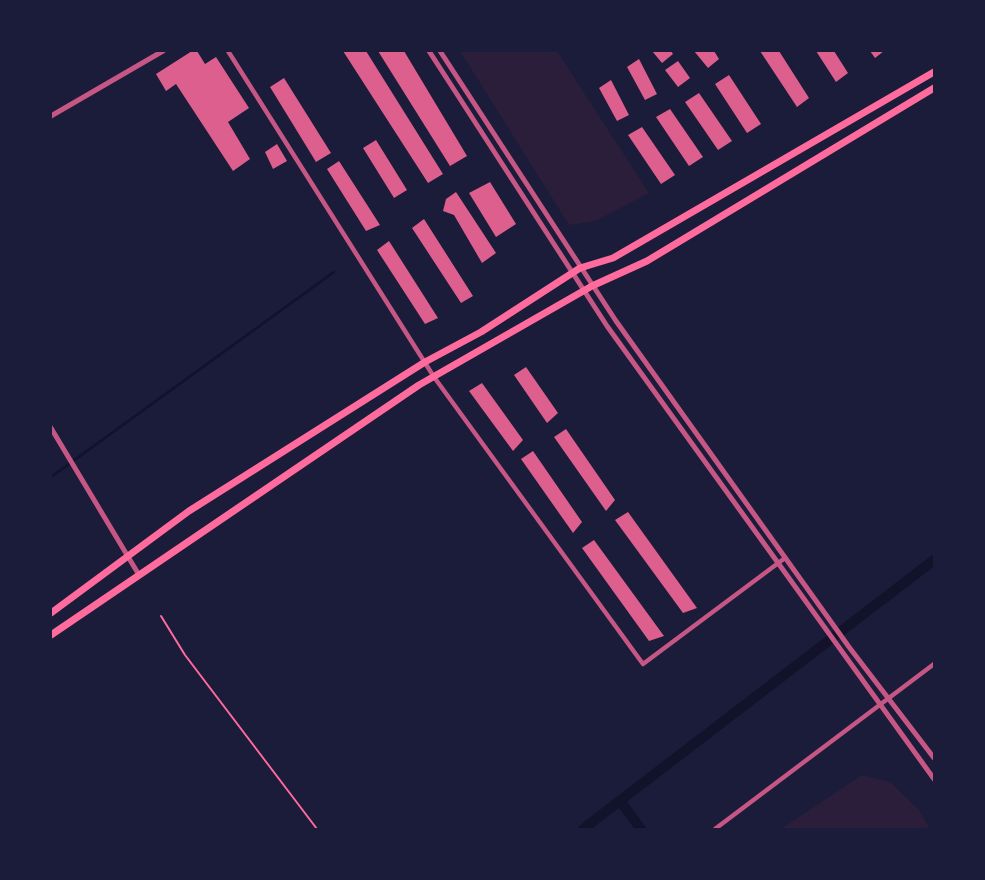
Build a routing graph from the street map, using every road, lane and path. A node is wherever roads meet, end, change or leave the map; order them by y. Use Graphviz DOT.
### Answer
graph roads {
  1 [pos="163,51"];
  2 [pos="228,51"];
  3 [pos="429,51"];
  4 [pos="440,51"];
  5 [pos="934,72"];
  6 [pos="934,88"];
  7 [pos="51,116"];
  8 [pos="580,268"];
  9 [pos="572,273"];
  10 [pos="592,286"];
  11 [pos="584,290"];
  12 [pos="425,362"];
  13 [pos="434,377"];
  14 [pos="51,428"];
  15 [pos="129,556"];
  16 [pos="785,558"];
  17 [pos="778,563"];
  18 [pos="139,575"];
  19 [pos="51,613"];
  20 [pos="161,616"];
  21 [pos="51,635"];
  22 [pos="934,664"];
  23 [pos="890,698"];
  24 [pos="880,706"];
  25 [pos="934,758"];
  26 [pos="934,779"];
  27 [pos="317,829"];
  28 [pos="715,829"];
  1 -- 7 [label="street"];
  2 -- 12 [label="street"];
  3 -- 9 [label="street"];
  4 -- 8 [label="street"];
  5 -- 8 [label="main road"];
  6 -- 10 [label="main road"];
  8 -- 9 [label="main road"];
  8 -- 10 [label="street"];
  9 -- 11 [label="street"];
  9 -- 12 [label="main road"];
  10 -- 11 [label="main road"];
  10 -- 16 [label="street"];
  11 -- 13 [label="main road"];
  11 -- 17 [label="street"];
  12 -- 13 [label="street"];
  12 -- 15 [label="main road"];
  13 -- 17 [label="street"];
  13 -- 18 [label="main road"];
  14 -- 15 [label="street"];
  15 -- 18 [label="street"];
  15 -- 19 [label="main road"];
  16 -- 17 [label="street"];
  16 -- 23 [label="street"];
  17 -- 24 [label="street"];
  18 -- 21 [label="main road"];
  20 -- 27 [label="path"];
  22 -- 23 [label="street"];
  23 -- 24 [label="street"];
  23 -- 25 [label="street"];
  24 -- 26 [label="street"];
  24 -- 28 [label="street"];
}
